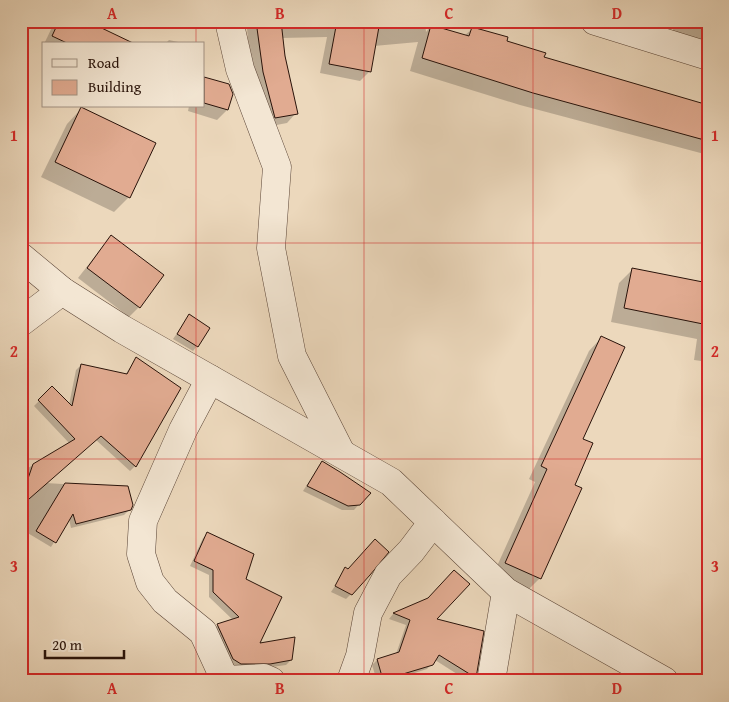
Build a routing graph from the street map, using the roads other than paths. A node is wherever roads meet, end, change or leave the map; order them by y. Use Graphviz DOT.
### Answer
graph roads {
  1 [pos="229,21"];
  2 [pos="595,21"];
  3 [pos="628,26"];
  4 [pos="708,56"];
  5 [pos="21,257"];
  6 [pos="62,291"];
  7 [pos="21,322"];
  8 [pos="210,379"];
  9 [pos="341,454"];
  10 [pos="433,522"];
  11 [pos="506,592"];
  12 [pos="271,681"];
  13 [pos="351,681"];
  14 [pos="491,681"];
  15 [pos="664,681"];
  1 -- 9 [label="street"];
  2 -- 3 [label="street"];
  3 -- 4 [label="street"];
  5 -- 6 [label="street"];
  6 -- 7 [label="street"];
  6 -- 8 [label="street"];
  8 -- 9 [label="street"];
  8 -- 12 [label="street"];
  9 -- 10 [label="street"];
  10 -- 11 [label="street"];
  10 -- 13 [label="street"];
  11 -- 14 [label="street"];
  11 -- 15 [label="street"];
}
